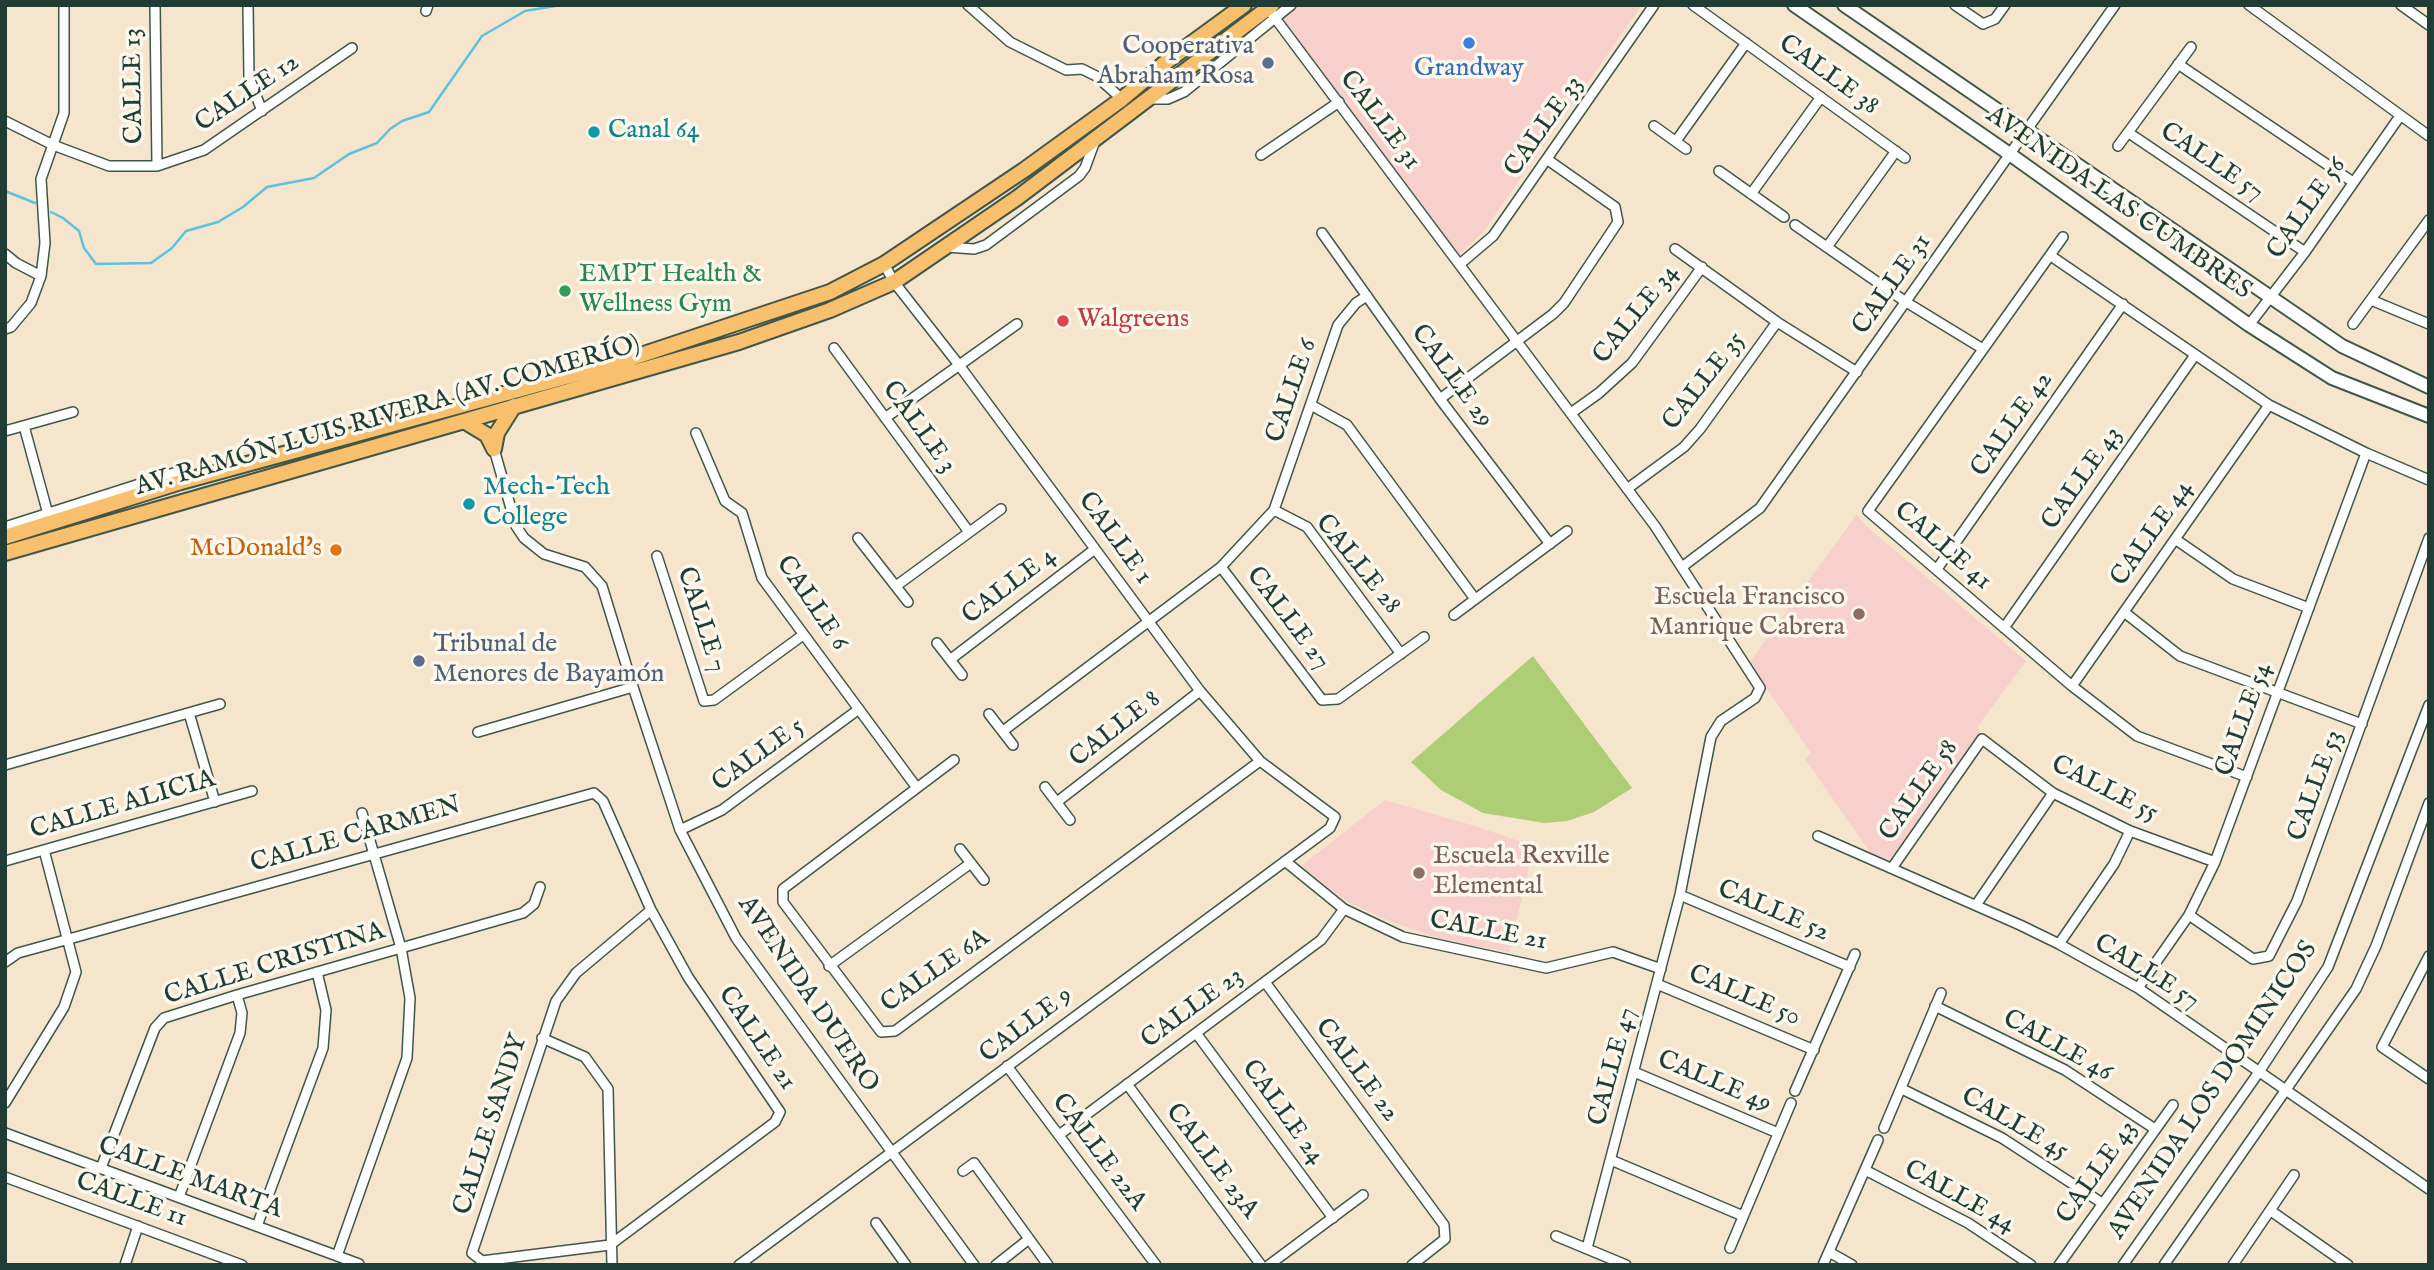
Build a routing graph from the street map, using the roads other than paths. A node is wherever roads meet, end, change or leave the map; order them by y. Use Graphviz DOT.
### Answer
graph roads {
  1 [pos="64,5"];
  2 [pos="155,5"];
  3 [pos="248,5"];
  4 [pos="968,5"];
  5 [pos="1244,5"];
  6 [pos="1291,5"];
  7 [pos="1654,5"];
  8 [pos="1693,5"];
  9 [pos="1794,5"];
  10 [pos="1844,5"];
  11 [pos="1955,5"];
  12 [pos="2005,5"];
  13 [pos="2115,5"];
  14 [pos="2249,5"];
  15 [pos="2401,5"];
  16 [pos="1271,10"];
  17 [pos="2429,24"];
  18 [pos="1746,43"];
  19 [pos="2191,47"];
  20 [pos="352,48"];
  21 [pos="2178,64"];
  22 [pos="1821,97"];
  23 [pos="1122,99"];
  24 [pos="1339,102"];
  25 [pos="262,111"];
  26 [pos="2400,116"];
  27 [pos="5,121"];
  28 [pos="1654,126"];
  29 [pos="2028,131"];
  30 [pos="2129,133"];
  31 [pos="2429,136"];
  32 [pos="1097,137"];
  33 [pos="1676,141"];
  34 [pos="53,145"];
  35 [pos="2119,146"];
  36 [pos="1686,149"];
  37 [pos="1896,151"];
  38 [pos="1261,155"];
  39 [pos="2011,155"];
  40 [pos="1905,158"];
  41 [pos="1548,160"];
  42 [pos="157,166"];
  43 [pos="1718,171"];
  44 [pos="2353,182"];
  45 [pos="1751,194"];
  46 [pos="1784,217"];
  47 [pos="2429,220"];
  48 [pos="1795,225"];
  49 [pos="1322,233"];
  50 [pos="2063,237"];
  51 [pos="947,247"];
  52 [pos="1827,247"];
  53 [pos="1675,249"];
  54 [pos="2305,252"];
  55 [pos="5,254"];
  56 [pos="2051,256"];
  57 [pos="884,264"];
  58 [pos="1460,264"];
  59 [pos="1702,267"];
  60 [pos="41,275"];
  61 [pos="894,282"];
  62 [pos="1367,296"];
  63 [pos="2270,298"];
  64 [pos="2371,300"];
  65 [pos="1906,302"];
  66 [pos="2123,304"];
  67 [pos="1777,322"];
  68 [pos="1017,324"];
  69 [pos="2353,324"];
  70 [pos="2429,324"];
  71 [pos="2249,325"];
  72 [pos="5,329"];
  73 [pos="1517,342"];
  74 [pos="834,348"];
  75 [pos="1983,349"];
  76 [pos="2195,355"];
  77 [pos="959,365"];
  78 [pos="1857,372"];
  79 [pos="2429,387"];
  80 [pos="1440,399"];
  81 [pos="1311,404"];
  82 [pos="2269,405"];
  83 [pos="514,406"];
  84 [pos="73,412"];
  85 [pos="1571,413"];
  86 [pos="2429,416"];
  87 [pos="885,418"];
  88 [pos="464,421"];
  89 [pos="24,426"];
  90 [pos="5,431"];
  91 [pos="696,433"];
  92 [pos="494,449"];
  93 [pos="2366,453"];
  94 [pos="2429,480"];
  95 [pos="181,482"];
  96 [pos="1627,489"];
  97 [pos="1001,509"];
  98 [pos="1274,510"];
  99 [pos="48,514"];
  100 [pos="5,527"];
  101 [pos="1567,531"];
  102 [pos="969,532"];
  103 [pos="5,537"];
  104 [pos="858,538"];
  105 [pos="2429,538"];
  106 [pos="2175,539"];
  107 [pos="1550,544"];
  108 [pos="1095,549"];
  109 [pos="5,553"];
  110 [pos="657,555"];
  111 [pos="1221,567"];
  112 [pos="1682,567"];
  113 [pos="1937,569"];
  114 [pos="896,586"];
  115 [pos="1475,599"];
  116 [pos="908,602"];
  117 [pos="2308,608"];
  118 [pos="2124,612"];
  119 [pos="1454,615"];
  120 [pos="1148,621"];
  121 [pos="2004,628"];
  122 [pos="803,635"];
  123 [pos="1424,637"];
  124 [pos="937,643"];
  125 [pos="1401,654"];
  126 [pos="951,659"];
  127 [pos="962,675"];
  128 [pos="2072,686"];
  129 [pos="633,687"];
  130 [pos="1200,691"];
  131 [pos="2277,693"];
  132 [pos="220,704"];
  133 [pos="2429,705"];
  134 [pos="859,709"];
  135 [pos="189,713"];
  136 [pos="989,714"];
  137 [pos="2362,724"];
  138 [pos="1003,731"];
  139 [pos="478,732"];
  140 [pos="1982,738"];
  141 [pos="1013,745"];
  142 [pos="954,760"];
  143 [pos="1259,761"];
  144 [pos="5,765"];
  145 [pos="2247,777"];
  146 [pos="1045,787"];
  147 [pos="917,788"];
  148 [pos="252,791"];
  149 [pos="2053,793"];
  150 [pos="215,802"];
  151 [pos="1057,802"];
  152 [pos="2429,803"];
  153 [pos="362,813"];
  154 [pos="1335,817"];
  155 [pos="1070,820"];
  156 [pos="680,830"];
  157 [pos="2130,831"];
  158 [pos="1818,836"];
  159 [pos="960,849"];
  160 [pos="44,850"];
  161 [pos="373,853"];
  162 [pos="5,861"];
  163 [pos="1284,861"];
  164 [pos="2215,862"];
  165 [pos="971,863"];
  166 [pos="1892,868"];
  167 [pos="984,880"];
  168 [pos="540,887"];
  169 [pos="1680,895"];
  170 [pos="1976,905"];
  171 [pos="1344,909"];
  172 [pos="651,910"];
  173 [pos="2189,915"];
  174 [pos="69,939"];
  175 [pos="2059,944"];
  176 [pos="401,948"];
  177 [pos="1856,954"];
  178 [pos="2429,956"];
  179 [pos="5,962"];
  180 [pos="829,966"];
  181 [pos="1850,967"];
  182 [pos="1661,969"];
  183 [pos="2427,969"];
  184 [pos="317,972"];
  185 [pos="1265,982"];
  186 [pos="1657,984"];
  187 [pos="2138,988"];
  188 [pos="1941,993"];
  189 [pos="237,995"];
  190 [pos="1935,1006"];
  191 [pos="1196,1032"];
  192 [pos="542,1038"];
  193 [pos="1814,1050"];
  194 [pos="1007,1066"];
  195 [pos="1634,1072"];
  196 [pos="2259,1072"];
  197 [pos="2429,1079"];
  198 [pos="1127,1084"];
  199 [pos="1902,1089"];
  200 [pos="2286,1090"];
  201 [pos="1796,1091"];
  202 [pos="5,1103"];
  203 [pos="1791,1103"];
  204 [pos="2173,1105"];
  205 [pos="1884,1128"];
  206 [pos="2155,1129"];
  207 [pos="5,1133"];
  208 [pos="1778,1133"];
  209 [pos="1059,1135"];
  210 [pos="1878,1140"];
  211 [pos="891,1152"];
  212 [pos="1611,1160"];
  213 [pos="101,1168"];
  214 [pos="1865,1170"];
  215 [pos="963,1171"];
  216 [pos="2294,1175"];
  217 [pos="5,1177"];
  218 [pos="2429,1189"];
  219 [pos="1363,1195"];
  220 [pos="179,1197"];
  221 [pos="2102,1203"];
  222 [pos="2271,1211"];
  223 [pos="1743,1216"];
  224 [pos="1333,1218"];
  225 [pos="876,1223"];
  226 [pos="138,1226"];
  227 [pos="257,1227"];
  228 [pos="1556,1236"];
  229 [pos="1029,1239"];
  230 [pos="610,1245"];
  231 [pos="1587,1248"];
  232 [pos="1730,1248"];
  233 [pos="1829,1252"];
  234 [pos="337,1256"];
  235 [pos="359,1264"];
  236 [pos="125,1265"];
  237 [pos="242,1265"];
  238 [pos="612,1265"];
  239 [pos="739,1265"];
  240 [pos="906,1265"];
  241 [pos="974,1265"];
  242 [pos="996,1265"];
  243 [pos="1048,1265"];
  244 [pos="1156,1265"];
  245 [pos="1261,1265"];
  246 [pos="1269,1265"];
  247 [pos="1412,1265"];
  248 [pos="1626,1265"];
  249 [pos="1823,1265"];
  250 [pos="1852,1265"];
  251 [pos="2031,1265"];
  252 [pos="2059,1265"];
  253 [pos="2123,1265"];
  254 [pos="2164,1265"];
  255 [pos="2233,1265"];
  256 [pos="2348,1265"];
  1 -- 34 [label="street"];
  2 -- 42 [label="street, CALLE 13"];
  3 -- 25 [label="street"];
  4 -- 23 [label="street"];
  5 -- 23 [label="main road, AV. RAMÓN LUIS RIVERA (AV. COMERÍO)"];
  6 -- 16 [label="street"];
  7 -- 41 [label="street, CALLE 33"];
  8 -- 18 [label="street, CALLE 38"];
  9 -- 39 [label="street, AVENIDA LAS CUMBRES"];
  10 -- 29 [label="street, AVENIDA LAS CUMBRES"];
  11 -- 12 [label="street"];
  13 -- 29 [label="street, CALLE 31"];
  14 -- 26 [label="street"];
  15 -- 17 [label="street"];
  16 -- 24 [label="street, CALLE 31"];
  16 -- 32 [label="main road, AV. RAMÓN LUIS RIVERA (AV. COMERÍO)"];
  18 -- 22 [label="street, CALLE 38"];
  18 -- 33 [label="street"];
  19 -- 21 [label="street, CALLE 57"];
  20 -- 25 [label="street, CALLE 12"];
  21 -- 30 [label="street, CALLE 57"];
  21 -- 44 [label="street"];
  22 -- 37 [label="street, CALLE 38"];
  22 -- 45 [label="street"];
  23 -- 57 [label="main road, AV. RAMÓN LUIS RIVERA (AV. COMERÍO)"];
  24 -- 38 [label="street"];
  24 -- 58 [label="street, CALLE 31"];
  25 -- 42 [label="street, CALLE 12"];
  26 -- 31 [label="street"];
  26 -- 44 [label="street, CALLE 56"];
  27 -- 34 [label="street, CALLE 12"];
  28 -- 33 [label="street"];
  29 -- 39 [label="street, CALLE 31"];
  29 -- 63 [label="street, AVENIDA LAS CUMBRES"];
  30 -- 35 [label="street, CALLE 57"];
  30 -- 54 [label="street, CALLE 57"];
  32 -- 51 [label="main road, AV. RAMÓN LUIS RIVERA (AV. COMERÍO)"];
  32 -- 51 [label="street"];
  33 -- 36 [label="street"];
  34 -- 42 [label="street, CALLE 12"];
  34 -- 60 [label="street"];
  37 -- 40 [label="street, CALLE 38"];
  37 -- 52 [label="street"];
  39 -- 65 [label="street, CALLE 31"];
  39 -- 71 [label="street, AVENIDA LAS CUMBRES"];
  41 -- 58 [label="street, CALLE 33"];
  41 -- 73 [label="street"];
  43 -- 45 [label="street"];
  44 -- 54 [label="street, CALLE 56"];
  45 -- 46 [label="street"];
  47 -- 64 [label="street"];
  48 -- 52 [label="street"];
  49 -- 62 [label="street, CALLE 29"];
  50 -- 56 [label="street, CALLE 41"];
  51 -- 61 [label="main road, AV. RAMÓN LUIS RIVERA (AV. COMERÍO)"];
  52 -- 65 [label="street"];
  53 -- 59 [label="street, CALLE 34"];
  54 -- 63 [label="street, CALLE 56"];
  55 -- 60 [label="street"];
  56 -- 66 [label="street"];
  56 -- 75 [label="street, CALLE 41"];
  57 -- 61 [label="street, CALLE 1"];
  57 -- 95 [label="main road, AV. RAMÓN LUIS RIVERA (AV. COMERÍO)"];
  58 -- 73 [label="street, CALLE 31"];
  59 -- 67 [label="street, CALLE 34"];
  59 -- 85 [label="street, CALLE 34"];
  60 -- 72 [label="street"];
  61 -- 77 [label="street, CALLE 1"];
  61 -- 83 [label="main road, AV. RAMÓN LUIS RIVERA (AV. COMERÍO)"];
  62 -- 80 [label="street, CALLE 29"];
  62 -- 81 [label="street, CALLE 6"];
  63 -- 71 [label="street, CALLE 56"];
  63 -- 79 [label="street, AVENIDA LAS CUMBRES"];
  64 -- 69 [label="street"];
  64 -- 70 [label="street"];
  65 -- 75 [label="street"];
  65 -- 78 [label="street, CALLE 31"];
  66 -- 76 [label="street"];
  66 -- 113 [label="street, CALLE 42"];
  67 -- 78 [label="street, CALLE 34"];
  67 -- 96 [label="street, CALLE 35"];
  68 -- 77 [label="street"];
  71 -- 86 [label="street, AVENIDA LAS CUMBRES"];
  73 -- 80 [label="street"];
  73 -- 85 [label="street, CALLE 31"];
  74 -- 87 [label="street, CALLE 3"];
  75 -- 113 [label="street, CALLE 41"];
  76 -- 82 [label="street"];
  76 -- 121 [label="street, CALLE 43"];
  77 -- 87 [label="street"];
  77 -- 108 [label="street, CALLE 1"];
  78 -- 112 [label="street, CALLE 31"];
  80 -- 107 [label="street, CALLE 29"];
  81 -- 98 [label="street, CALLE 6"];
  81 -- 115 [label="street"];
  82 -- 93 [label="street"];
  82 -- 106 [label="street, CALLE 44"];
  83 -- 88 [label="main road, AV. RAMÓN LUIS RIVERA (AV. COMERÍO)"];
  83 -- 92 [label="main road"];
  84 -- 89 [label="street"];
  85 -- 96 [label="street, CALLE 31"];
  87 -- 102 [label="street, CALLE 3"];
  88 -- 92 [label="main road"];
  88 -- 109 [label="main road, AV. RAMÓN LUIS RIVERA (AV. COMERÍO)"];
  89 -- 90 [label="street"];
  89 -- 99 [label="street"];
  91 -- 122 [label="street, CALLE 6"];
  92 -- 129 [label="street, AVENIDA DUERO"];
  93 -- 94 [label="street"];
  93 -- 117 [label="street, CALLE 54"];
  95 -- 99 [label="street"];
  95 -- 103 [label="main road, AV. RAMÓN LUIS RIVERA (AV. COMERÍO)"];
  96 -- 112 [label="street, CALLE 31"];
  97 -- 102 [label="street"];
  98 -- 111 [label="street, CALLE 6"];
  98 -- 125 [label="street, CALLE 28"];
  99 -- 100 [label="street"];
  101 -- 107 [label="street"];
  102 -- 114 [label="street"];
  104 -- 114 [label="street"];
  105 -- 137 [label="street, CALLE 53"];
  106 -- 117 [label="street"];
  106 -- 118 [label="street, CALLE 44"];
  107 -- 115 [label="street"];
  108 -- 120 [label="street, CALLE 1"];
  108 -- 126 [label="street, CALLE 4"];
  110 -- 122 [label="street, CALLE 7"];
  111 -- 120 [label="street, CALLE 6"];
  111 -- 125 [label="street, CALLE 27"];
  112 -- 169 [label="street, CALLE 31"];
  113 -- 121 [label="street, CALLE 41"];
  114 -- 116 [label="street"];
  115 -- 119 [label="street"];
  117 -- 131 [label="street, CALLE 54"];
  118 -- 128 [label="street, CALLE 44"];
  118 -- 131 [label="street"];
  120 -- 130 [label="street, CALLE 1"];
  120 -- 138 [label="street"];
  121 -- 128 [label="street, CALLE 41"];
  122 -- 134 [label="street, CALLE 6"];
  123 -- 125 [label="street, CALLE 27"];
  124 -- 126 [label="street, CALLE 4"];
  126 -- 127 [label="street, CALLE 4"];
  128 -- 145 [label="street, CALLE 41"];
  129 -- 139 [label="street"];
  129 -- 156 [label="street, AVENIDA DUERO"];
  130 -- 143 [label="street, CALLE 1"];
  130 -- 151 [label="street, CALLE 8"];
  131 -- 137 [label="street"];
  131 -- 145 [label="street, CALLE 54"];
  132 -- 135 [label="street"];
  133 -- 196 [label="street, AVENIDA LOS DOMINICOS"];
  134 -- 147 [label="street, CALLE 6"];
  134 -- 156 [label="street, CALLE 5"];
  135 -- 144 [label="street"];
  135 -- 150 [label="street"];
  136 -- 138 [label="street"];
  137 -- 173 [label="street, CALLE 53"];
  138 -- 141 [label="street"];
  140 -- 149 [label="street, CALLE 55"];
  140 -- 166 [label="street, CALLE 58"];
  142 -- 147 [label="street, CALLE 6A"];
  143 -- 154 [label="street, CALLE 1"];
  143 -- 180 [label="street, CALLE 6A"];
  145 -- 164 [label="street, CALLE 54"];
  146 -- 151 [label="street, CALLE 8"];
  147 -- 180 [label="street, CALLE 6A"];
  148 -- 150 [label="street, CALLE ALICIA"];
  149 -- 157 [label="street, CALLE 55"];
  149 -- 170 [label="street"];
  150 -- 160 [label="street, CALLE ALICIA"];
  151 -- 155 [label="street, CALLE 8"];
  152 -- 200 [label="street"];
  153 -- 161 [label="street"];
  154 -- 163 [label="street, CALLE 9"];
  156 -- 211 [label="street, AVENIDA DUERO"];
  157 -- 164 [label="street, CALLE 55"];
  157 -- 175 [label="street"];
  158 -- 166 [label="street, CALLE 57"];
  159 -- 165 [label="street"];
  160 -- 162 [label="street, CALLE ALICIA"];
  160 -- 174 [label="street"];
  161 -- 172 [label="street, CALLE CARMEN"];
  161 -- 174 [label="street, CALLE CARMEN"];
  161 -- 176 [label="street"];
  163 -- 171 [label="street, CALLE 21"];
  163 -- 194 [label="street, CALLE 9"];
  164 -- 173 [label="street, CALLE 54"];
  165 -- 167 [label="street"];
  165 -- 180 [label="street"];
  166 -- 170 [label="street, CALLE 57"];
  168 -- 176 [label="street, CALLE CRISTINA"];
  169 -- 181 [label="street, CALLE 52"];
  169 -- 182 [label="street, CALLE 47"];
  170 -- 175 [label="street, CALLE 57"];
  171 -- 182 [label="street, CALLE 21"];
  171 -- 185 [label="street, CALLE 23"];
  172 -- 192 [label="street, CALLE SANDY"];
  172 -- 230 [label="street, CALLE 21"];
  173 -- 187 [label="street, CALLE 54"];
  174 -- 179 [label="street, CALLE CARMEN"];
  174 -- 202 [label="street"];
  175 -- 187 [label="street, CALLE 57"];
  176 -- 184 [label="street, CALLE CRISTINA"];
  176 -- 234 [label="street"];
  177 -- 181 [label="street"];
  178 -- 183 [label="street"];
  181 -- 193 [label="street"];
  182 -- 186 [label="street, CALLE 47"];
  183 -- 197 [label="street"];
  184 -- 189 [label="street, CALLE CRISTINA"];
  184 -- 227 [label="street"];
  185 -- 191 [label="street, CALLE 23"];
  185 -- 247 [label="street, CALLE 22"];
  186 -- 193 [label="street, CALLE 50"];
  186 -- 195 [label="street, CALLE 47"];
  187 -- 196 [label="street, CALLE 57"];
  188 -- 190 [label="street"];
  189 -- 213 [label="street, CALLE CRISTINA"];
  189 -- 220 [label="street"];
  190 -- 199 [label="street"];
  190 -- 206 [label="street, CALLE 46"];
  191 -- 198 [label="street, CALLE 23"];
  191 -- 224 [label="street, CALLE 24"];
  192 -- 230 [label="street"];
  192 -- 230 [label="street, CALLE SANDY"];
  193 -- 201 [label="street"];
  194 -- 209 [label="street, CALLE 22A"];
  194 -- 211 [label="street, CALLE 9"];
  195 -- 208 [label="street, CALLE 49"];
  195 -- 212 [label="street, CALLE 47"];
  196 -- 200 [label="street, CALLE 57"];
  196 -- 253 [label="street, AVENIDA LOS DOMINICOS"];
  198 -- 209 [label="street, CALLE 23"];
  198 -- 245 [label="street, CALLE 23A"];
  199 -- 205 [label="street"];
  199 -- 221 [label="street, CALLE 45"];
  200 -- 218 [label="street, CALLE 57"];
  200 -- 254 [label="street"];
  203 -- 208 [label="street"];
  204 -- 206 [label="street, CALLE 43"];
  206 -- 221 [label="street, CALLE 43"];
  207 -- 213 [label="street, CALLE MARTA"];
  208 -- 223 [label="street"];
  209 -- 244 [label="street, CALLE 22A"];
  210 -- 214 [label="street"];
  211 -- 239 [label="street, CALLE 9"];
  211 -- 241 [label="street, AVENIDA DUERO"];
  212 -- 223 [label="street"];
  212 -- 231 [label="street, CALLE 47"];
  213 -- 220 [label="street, CALLE MARTA"];
  214 -- 233 [label="street"];
  214 -- 251 [label="street, CALLE 44"];
  215 -- 229 [label="street"];
  216 -- 222 [label="street"];
  217 -- 226 [label="street, CALLE 11"];
  219 -- 224 [label="street"];
  220 -- 227 [label="street, CALLE MARTA"];
  221 -- 252 [label="street, CALLE 43"];
  222 -- 255 [label="street"];
  222 -- 256 [label="street"];
  223 -- 232 [label="street"];
  224 -- 246 [label="street"];
  225 -- 240 [label="street"];
  226 -- 236 [label="street"];
  226 -- 237 [label="street, CALLE 11"];
  227 -- 234 [label="street, CALLE MARTA"];
  228 -- 231 [label="street"];
  229 -- 242 [label="street"];
  229 -- 243 [label="street"];
  230 -- 238 [label="street"];
  231 -- 248 [label="street"];
  233 -- 249 [label="street"];
  233 -- 250 [label="street"];
  234 -- 235 [label="street, CALLE MARTA"];
}
